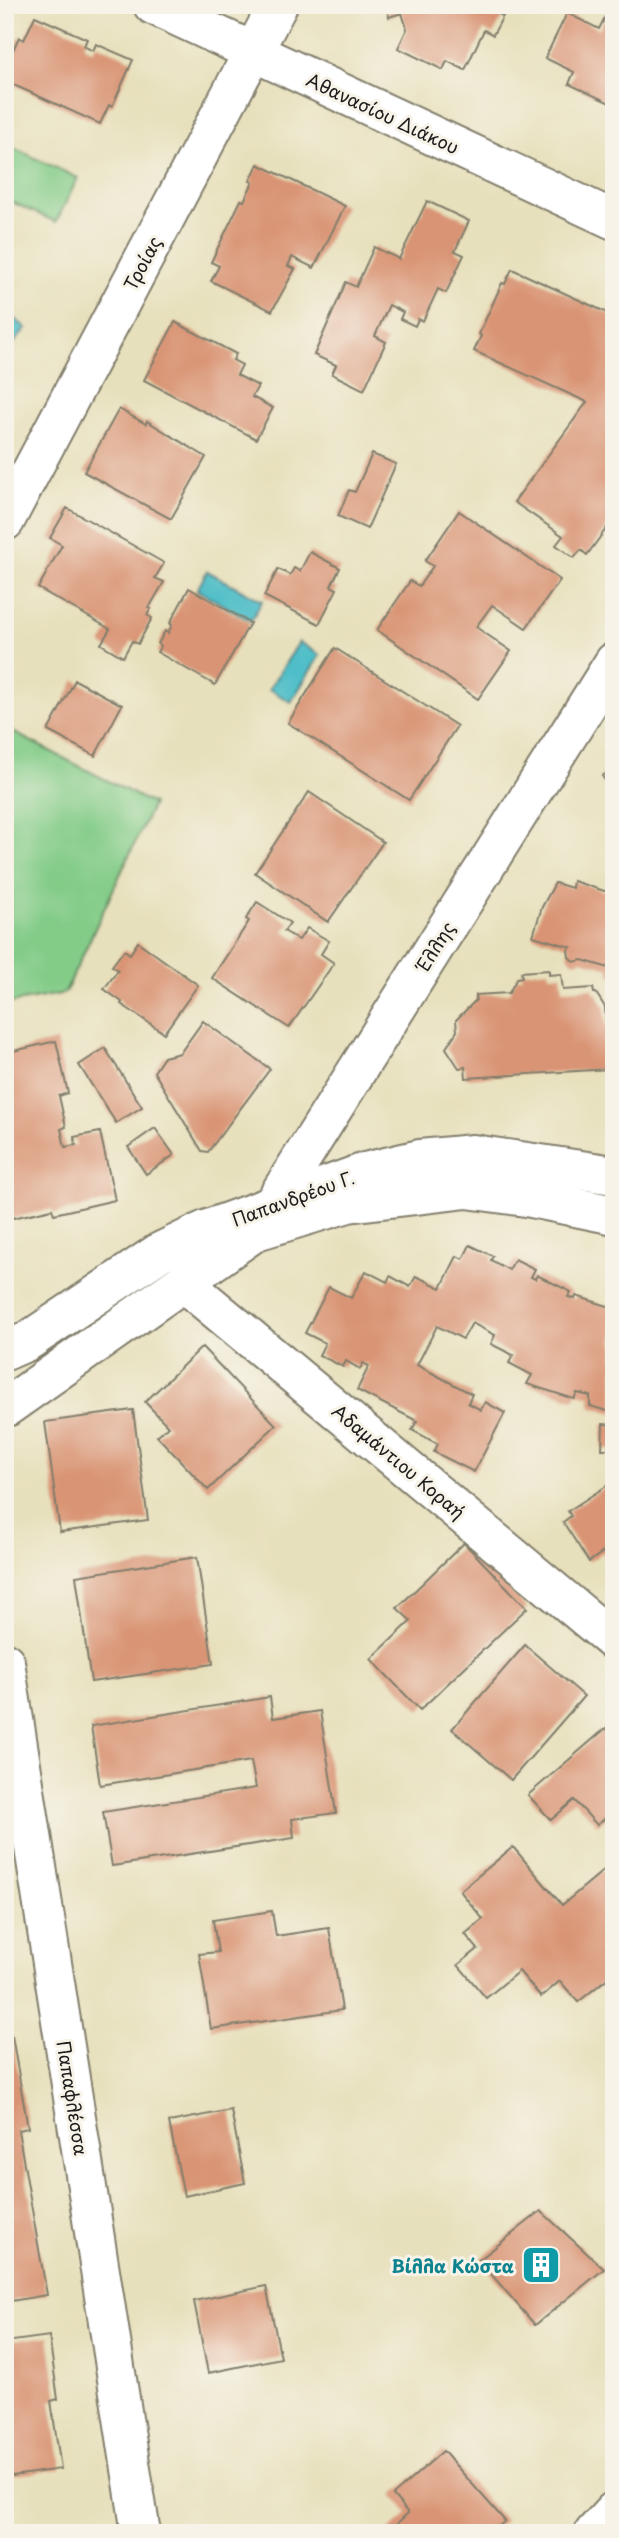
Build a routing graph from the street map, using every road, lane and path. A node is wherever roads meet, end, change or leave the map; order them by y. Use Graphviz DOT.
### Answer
graph roads {
  1 [pos="153,5"];
  2 [pos="278,5"];
  3 [pos="254,52"];
  4 [pos="614,220"];
  5 [pos="5,522"];
  6 [pos="614,662"];
  7 [pos="614,1175"];
  8 [pos="614,1215"];
  9 [pos="264,1218"];
  10 [pos="184,1283"];
  11 [pos="5,1351"];
  12 [pos="14,1393"];
  13 [pos="614,1641"];
  14 [pos="5,1662"];
  15 [pos="614,2511"];
  16 [pos="141,2533"];
  17 [pos="594,2533"];
  1 -- 3 [label="street, Αθανασίου Διάκου"];
  2 -- 3 [label="street, Τροίας"];
  3 -- 4 [label="street, Αθανασίου Διάκου"];
  3 -- 5 [label="street, Τροίας"];
  6 -- 9 [label="street, Έλλης"];
  7 -- 9 [label="street, Παπανδρέου Γ."];
  8 -- 9 [label="street, Παπανδρέου Γ."];
  9 -- 10 [label="street, Παπανδρέου Γ."];
  9 -- 11 [label="street, Παπανδρέου Γ."];
  10 -- 12 [label="street, Παπανδρέου Γ."];
  10 -- 13 [label="street, Αδαμάντιου Κοραή"];
  14 -- 16 [label="street, Παπαφλέσσα"];
  15 -- 17 [label="street"];
}
